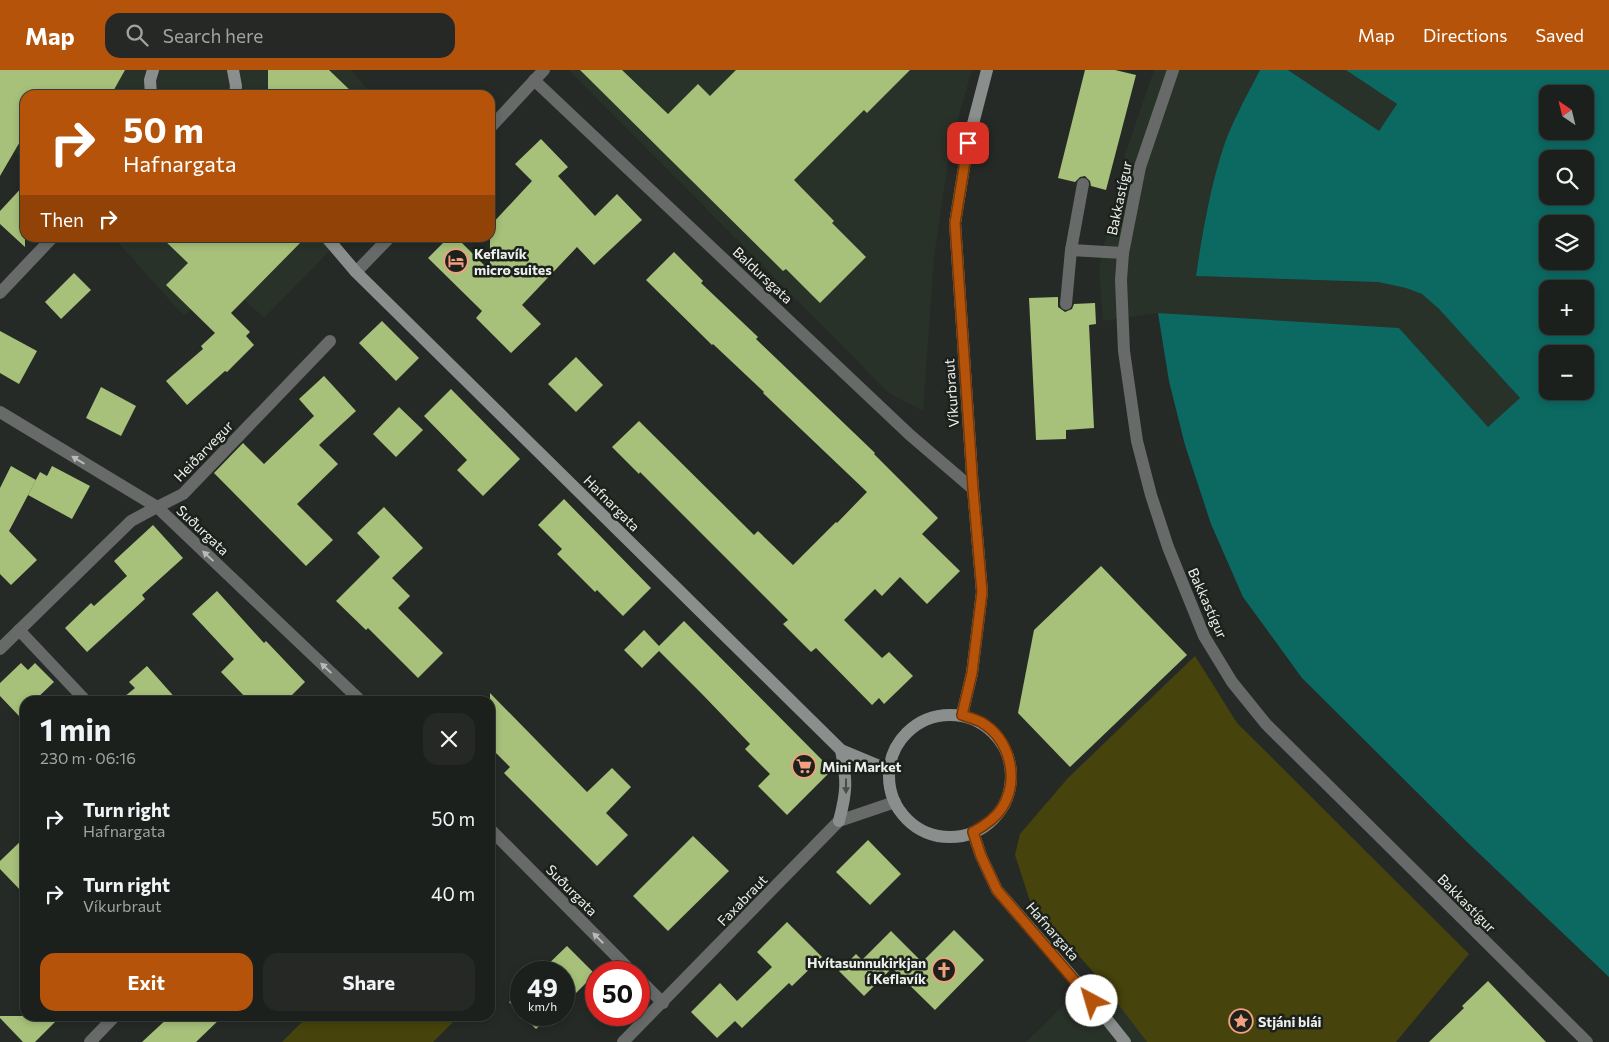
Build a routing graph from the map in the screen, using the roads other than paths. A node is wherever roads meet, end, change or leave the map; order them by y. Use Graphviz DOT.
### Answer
graph roads {
  1 [pos="153,70"];
  2 [pos="233,70"];
  3 [pos="544,70"];
  4 [pos="987,70"];
  5 [pos="1173,70"];
  6 [pos="534,80"];
  7 [pos="151,90"];
  8 [pos="236,90"];
  9 [pos="495,123"];
  10 [pos="1083,184"];
  11 [pos="48,242"];
  12 [pos="330,242"];
  13 [pos="385,242"];
  14 [pos="1071,250"];
  15 [pos="1123,253"];
  16 [pos="356,272"];
  17 [pos="0,293"];
  18 [pos="1066,304"];
  19 [pos="330,341"];
  20 [pos="0,412"];
  21 [pos="973,489"];
  22 [pos="157,507"];
  23 [pos="19,630"];
  24 [pos="0,649"];
  25 [pos="81,696"];
  26 [pos="356,696"];
  27 [pos="962,715"];
  28 [pos="841,750"];
  29 [pos="889,770"];
  30 [pos="895,802"];
  31 [pos="839,821"];
  32 [pos="973,832"];
  33 [pos="495,834"];
  34 [pos="621,961"];
  35 [pos="650,990"];
  36 [pos="662,1003"];
  37 [pos="110,1021"];
  38 [pos="90,1042"];
  39 [pos="623,1042"];
  40 [pos="1125,1042"];
  41 [pos="1586,1042"];
  1 -- 7 [label="street"];
  2 -- 8 [label="street"];
  3 -- 6 [label="street"];
  4 -- 21 [label="street, Víkurbraut"];
  5 -- 15 [label="street, Bakkastígur"];
  6 -- 9 [label="street"];
  6 -- 21 [label="street, Baldursgata"];
  10 -- 14 [label="street"];
  11 -- 17 [label="street"];
  12 -- 16 [label="street, Hafnargata"];
  13 -- 16 [label="street"];
  14 -- 15 [label="street"];
  14 -- 18 [label="street"];
  15 -- 41 [label="street, Bakkastígur"];
  16 -- 28 [label="street, Hafnargata"];
  19 -- 22 [label="street, Heiðarvegur"];
  22 -- 20 [label="street, Suðurgata, one-way"];
  21 -- 27 [label="street, Víkurbraut"];
  22 -- 23 [label="street, Heiðarvegur"];
  26 -- 22 [label="street, Suðurgata, one-way"];
  23 -- 24 [label="street, Heiðarvegur"];
  23 -- 25 [label="street"];
  27 -- 29 [label="street"];
  27 -- 32 [label="street"];
  28 -- 29 [label="street, Hafnargata"];
  28 -- 31 [label="street, one-way"];
  29 -- 30 [label="street"];
  30 -- 31 [label="street, Faxabraut"];
  30 -- 32 [label="street"];
  31 -- 36 [label="street, Faxabraut"];
  32 -- 40 [label="street, Hafnargata"];
  34 -- 33 [label="street, Suðurgata, one-way"];
  35 -- 36 [label="street"];
  36 -- 39 [label="street, Faxabraut"];
  37 -- 38 [label="street"];
}
